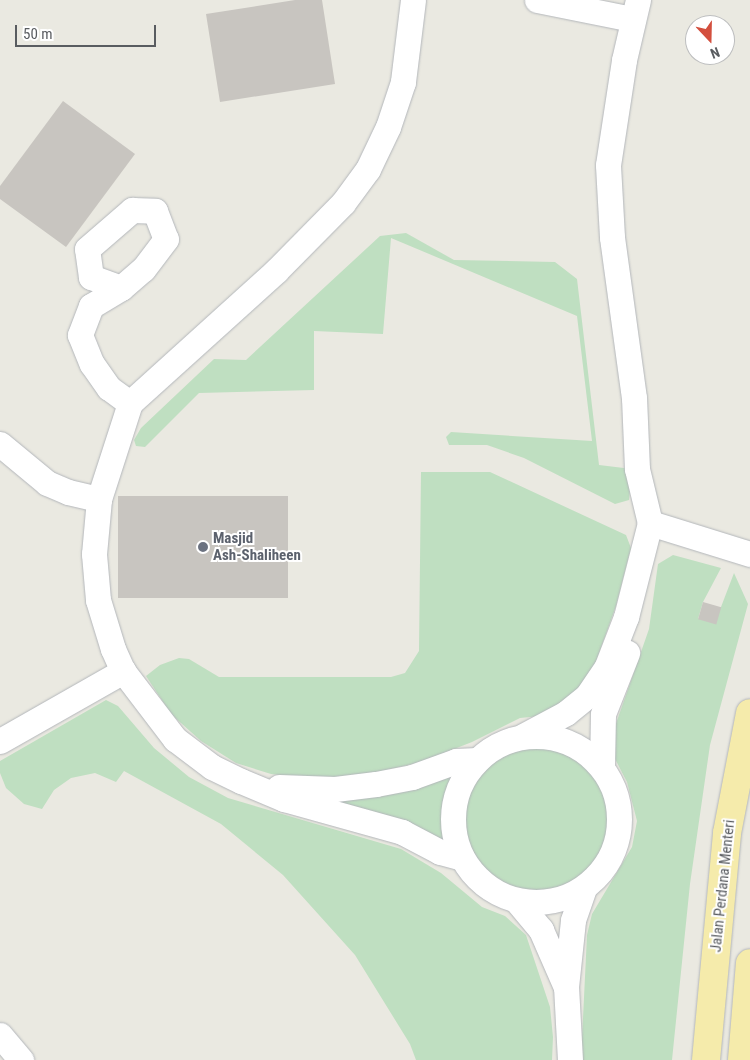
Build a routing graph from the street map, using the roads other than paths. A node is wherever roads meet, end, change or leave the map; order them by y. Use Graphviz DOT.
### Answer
graph roads {
  1 [pos="413,0"];
  2 [pos="537,0"];
  3 [pos="635,10"];
  4 [pos="121,288"];
  5 [pos="130,402"];
  6 [pos="0,444"];
  7 [pos="99,499"];
  8 [pos="650,523"];
  9 [pos="750,554"];
  10 [pos="644,555"];
  11 [pos="124,671"];
  12 [pos="750,713"];
  13 [pos="523,736"];
  14 [pos="0,741"];
  15 [pos="476,760"];
  16 [pos="602,766"];
  17 [pos="242,781"];
  18 [pos="462,858"];
  19 [pos="584,888"];
  20 [pos="516,900"];
  21 [pos="750,963"];
  22 [pos="566,987"];
  23 [pos="0,1035"];
  24 [pos="21,1060"];
  25 [pos="570,1060"];
  26 [pos="706,1060"];
  27 [pos="742,1060"];
  1 -- 5 [label="street"];
  2 -- 3 [label="street"];
  3 -- 8 [label="street"];
  4 -- 5 [label="street"];
  5 -- 7 [label="street"];
  6 -- 7 [label="street"];
  7 -- 11 [label="street"];
  8 -- 9 [label="street"];
  8 -- 10 [label="street"];
  10 -- 13 [label="street"];
  10 -- 16 [label="street"];
  11 -- 14 [label="street"];
  11 -- 17 [label="street"];
  12 -- 26 [label="main road, Jalan Perdana Menteri"];
  13 -- 15 [label="street"];
  13 -- 16 [label="street"];
  15 -- 17 [label="street"];
  15 -- 18 [label="street"];
  16 -- 19 [label="street"];
  17 -- 18 [label="street"];
  18 -- 20 [label="street"];
  19 -- 20 [label="street"];
  19 -- 22 [label="street"];
  20 -- 22 [label="street"];
  21 -- 27 [label="main road"];
  22 -- 25 [label="street"];
  23 -- 24 [label="street"];
}
